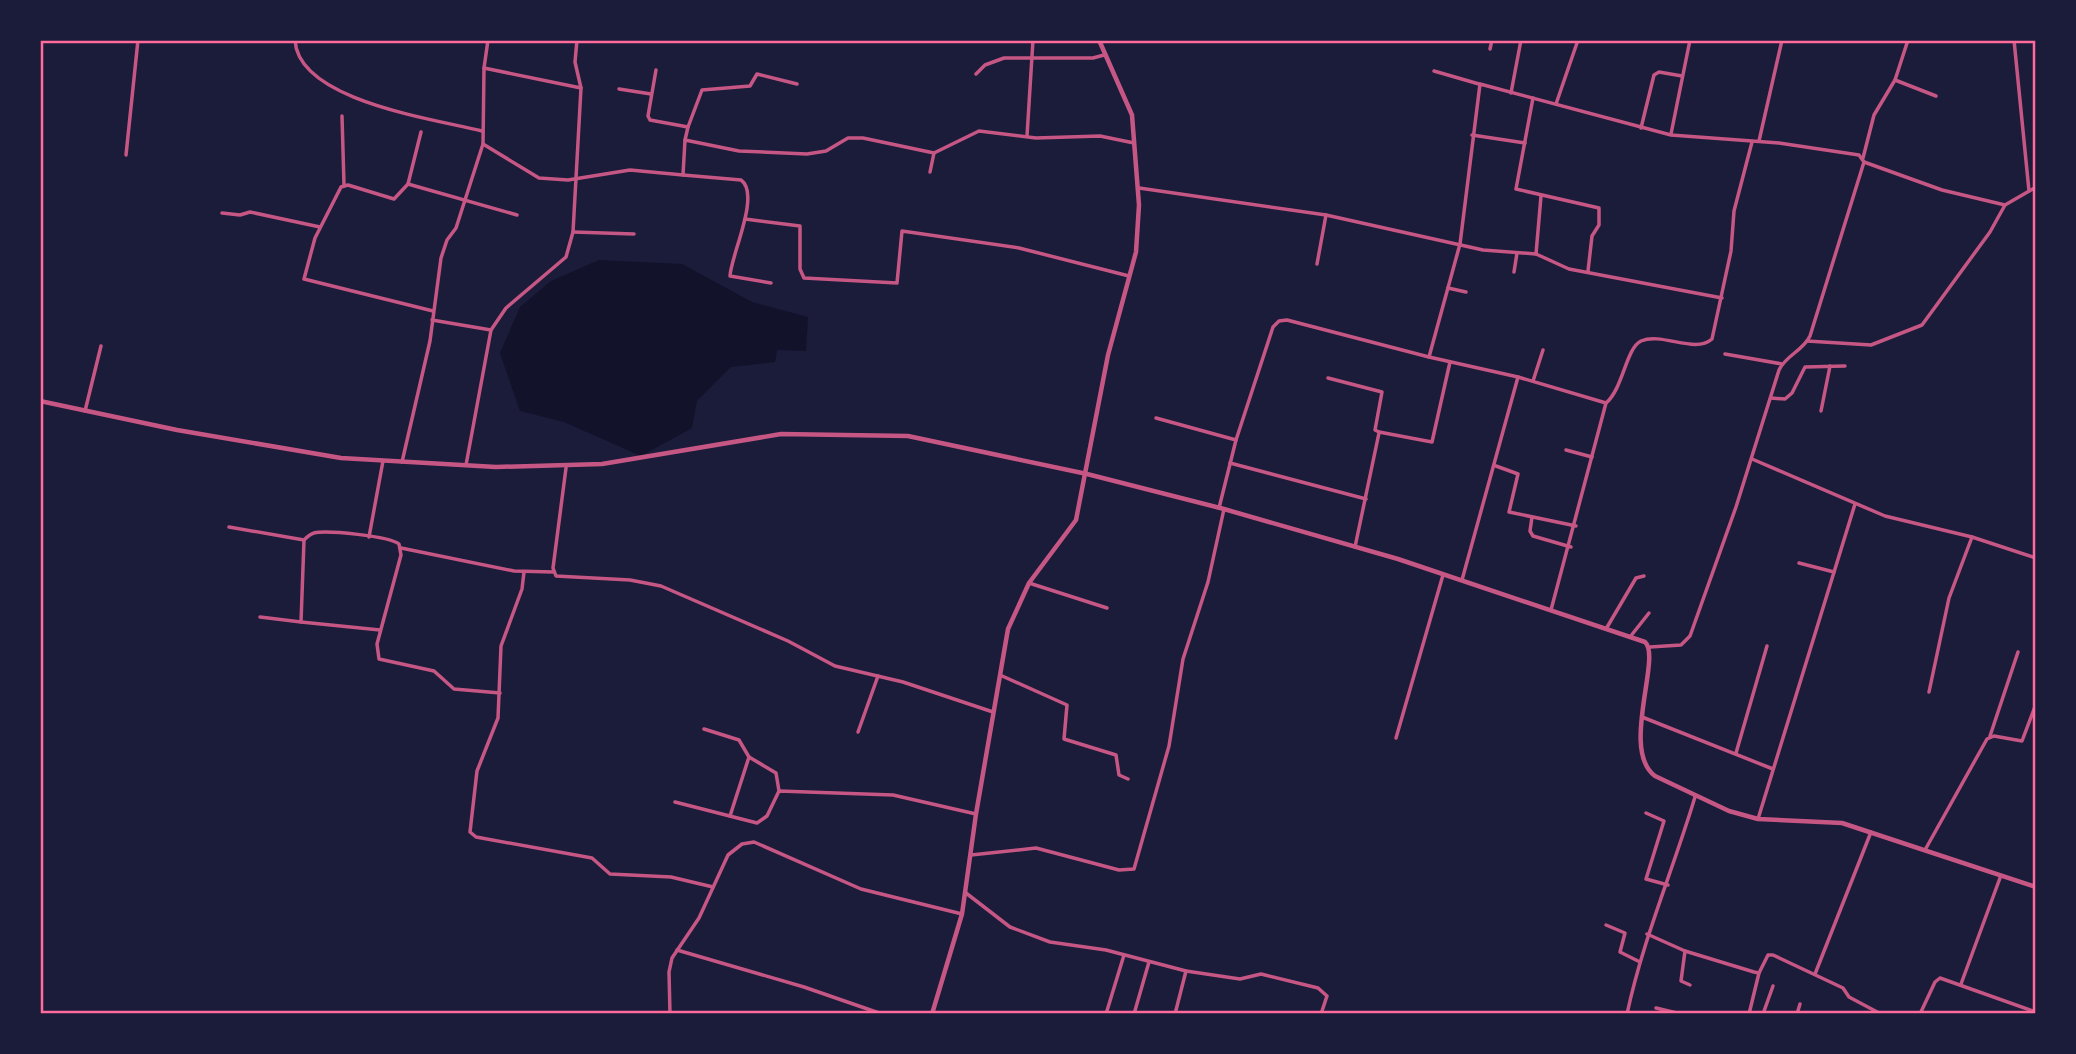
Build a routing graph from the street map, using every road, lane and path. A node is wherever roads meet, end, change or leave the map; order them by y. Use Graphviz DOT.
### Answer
graph roads {
  1 [pos="138,40"];
  2 [pos="295,40"];
  3 [pos="488,40"];
  4 [pos="577,40"];
  5 [pos="1032,40"];
  6 [pos="1099,40"];
  7 [pos="1492,40"];
  8 [pos="1521,40"];
  9 [pos="1578,40"];
  10 [pos="1690,40"];
  11 [pos="1782,40"];
  12 [pos="1908,40"];
  13 [pos="2014,40"];
  14 [pos="1490,49"];
  15 [pos="1104,55"];
  16 [pos="1031,57"];
  17 [pos="484,68"];
  18 [pos="656,70"];
  19 [pos="1434,71"];
  20 [pos="976,74"];
  21 [pos="1682,76"];
  22 [pos="1895,80"];
  23 [pos="797,84"];
  24 [pos="1480,84"];
  25 [pos="581,88"];
  26 [pos="619,89"];
  27 [pos="1511,93"];
  28 [pos="651,94"];
  29 [pos="1936,96"];
  30 [pos="1533,99"];
  31 [pos="1556,104"];
  32 [pos="342,116"];
  33 [pos="688,127"];
  34 [pos="1641,128"];
  35 [pos="482,131"];
  36 [pos="421,132"];
  37 [pos="1472,135"];
  38 [pos="1671,135"];
  39 [pos="1027,136"];
  40 [pos="685,141"];
  41 [pos="1759,141"];
  42 [pos="1752,142"];
  43 [pos="1134,143"];
  44 [pos="1526,143"];
  45 [pos="483,144"];
  46 [pos="934,153"];
  47 [pos="126,155"];
  48 [pos="1864,160"];
  49 [pos="930,172"];
  50 [pos="683,175"];
  51 [pos="576,180"];
  52 [pos="408,184"];
  53 [pos="344,185"];
  54 [pos="2036,187"];
  55 [pos="1139,188"];
  56 [pos="2029,191"];
  57 [pos="1541,196"];
  58 [pos="464,199"];
  59 [pos="2005,205"];
  60 [pos="222,213"];
  61 [pos="517,215"];
  62 [pos="1326,215"];
  63 [pos="745,219"];
  64 [pos="320,227"];
  65 [pos="573,232"];
  66 [pos="634,234"];
  67 [pos="1460,244"];
  68 [pos="1517,253"];
  69 [pos="1536,254"];
  70 [pos="1317,264"];
  71 [pos="1588,271"];
  72 [pos="1514,272"];
  73 [pos="1129,276"];
  74 [pos="771,283"];
  75 [pos="1448,288"];
  76 [pos="1466,292"];
  77 [pos="1722,298"];
  78 [pos="433,311"];
  79 [pos="432,320"];
  80 [pos="491,330"];
  81 [pos="1807,341"];
  82 [pos="101,346"];
  83 [pos="1543,350"];
  84 [pos="1725,354"];
  85 [pos="1429,357"];
  86 [pos="1450,362"];
  87 [pos="1782,364"];
  88 [pos="1830,366"];
  89 [pos="1845,366"];
  90 [pos="1518,377"];
  91 [pos="1328,378"];
  92 [pos="1532,381"];
  93 [pos="1771,398"];
  94 [pos="40,401"];
  95 [pos="1606,403"];
  96 [pos="85,411"];
  97 [pos="1821,411"];
  98 [pos="1156,418"];
  99 [pos="1379,432"];
  100 [pos="1236,440"];
  101 [pos="1566,450"];
  102 [pos="1592,457"];
  103 [pos="1752,459"];
  104 [pos="383,461"];
  105 [pos="402,463"];
  106 [pos="1230,463"];
  107 [pos="466,465"];
  108 [pos="1496,466"];
  109 [pos="566,468"];
  110 [pos="1087,474"];
  111 [pos="1366,499"];
  112 [pos="1855,504"];
  113 [pos="1222,508"];
  114 [pos="1532,517"];
  115 [pos="1576,526"];
  116 [pos="229,527"];
  117 [pos="369,537"];
  118 [pos="1972,537"];
  119 [pos="304,540"];
  120 [pos="1355,547"];
  121 [pos="1570,547"];
  122 [pos="401,548"];
  123 [pos="2036,558"];
  124 [pos="1799,563"];
  125 [pos="524,572"];
  126 [pos="554,572"];
  127 [pos="1834,572"];
  128 [pos="1443,575"];
  129 [pos="1644,576"];
  130 [pos="1462,580"];
  131 [pos="1029,583"];
  132 [pos="1107,608"];
  133 [pos="1551,612"];
  134 [pos="1648,613"];
  135 [pos="260,617"];
  136 [pos="301,622"];
  137 [pos="1606,629"];
  138 [pos="380,630"];
  139 [pos="1630,637"];
  140 [pos="1767,646"];
  141 [pos="1650,648"];
  142 [pos="2018,652"];
  143 [pos="1000,675"];
  144 [pos="878,676"];
  145 [pos="1929,692"];
  146 [pos="500,694"];
  147 [pos="2036,704"];
  148 [pos="995,712"];
  149 [pos="1642,716"];
  150 [pos="704,730"];
  151 [pos="858,732"];
  152 [pos="1990,736"];
  153 [pos="1396,738"];
  154 [pos="1736,753"];
  155 [pos="749,757"];
  156 [pos="1773,770"];
  157 [pos="1128,779"];
  158 [pos="779,791"];
  159 [pos="1695,797"];
  160 [pos="675,802"];
  161 [pos="1646,813"];
  162 [pos="975,814"];
  163 [pos="730,816"];
  164 [pos="1758,819"];
  165 [pos="1871,832"];
  166 [pos="1925,850"];
  167 [pos="971,855"];
  168 [pos="2000,877"];
  169 [pos="1668,885"];
  170 [pos="713,887"];
  171 [pos="2036,887"];
  172 [pos="965,892"];
  173 [pos="962,914"];
  174 [pos="1606,925"];
  175 [pos="1647,934"];
  176 [pos="677,950"];
  177 [pos="1685,951"];
  178 [pos="1124,955"];
  179 [pos="1638,961"];
  180 [pos="1149,962"];
  181 [pos="1186,971"];
  182 [pos="1759,972"];
  183 [pos="1815,974"];
  184 [pos="1690,985"];
  185 [pos="1961,985"];
  186 [pos="1773,986"];
  187 [pos="1800,1004"];
  188 [pos="1656,1008"];
  189 [pos="2018,1011"];
  190 [pos="2036,1013"];
  191 [pos="670,1014"];
  192 [pos="882,1014"];
  193 [pos="932,1014"];
  194 [pos="1106,1014"];
  195 [pos="1134,1014"];
  196 [pos="1175,1014"];
  197 [pos="1321,1014"];
  198 [pos="1627,1014"];
  199 [pos="1681,1014"];
  200 [pos="1749,1014"];
  201 [pos="1763,1014"];
  202 [pos="1797,1014"];
  203 [pos="1881,1014"];
  204 [pos="1920,1014"];
  1 -- 47 [label="street"];
  2 -- 35 [label="street"];
  3 -- 17 [label="street"];
  4 -- 25 [label="street"];
  5 -- 16 [label="street"];
  6 -- 15 [label="street"];
  7 -- 14 [label="street"];
  8 -- 27 [label="street"];
  9 -- 31 [label="street"];
  10 -- 21 [label="street"];
  11 -- 41 [label="street"];
  12 -- 22 [label="street"];
  13 -- 56 [label="street"];
  15 -- 16 [label="street"];
  15 -- 43 [label="street"];
  16 -- 20 [label="street"];
  16 -- 39 [label="street"];
  17 -- 25 [label="street"];
  17 -- 35 [label="street"];
  18 -- 28 [label="street"];
  19 -- 24 [label="street"];
  21 -- 34 [label="street"];
  21 -- 38 [label="street"];
  22 -- 29 [label="street"];
  22 -- 48 [label="street"];
  23 -- 33 [label="street"];
  24 -- 27 [label="street"];
  24 -- 37 [label="street"];
  25 -- 51 [label="street"];
  26 -- 28 [label="street"];
  27 -- 30 [label="street"];
  28 -- 33 [label="street"];
  30 -- 31 [label="street"];
  30 -- 44 [label="street"];
  31 -- 34 [label="street"];
  32 -- 53 [label="street"];
  33 -- 40 [label="street"];
  34 -- 38 [label="street"];
  35 -- 45 [label="street"];
  36 -- 52 [label="street"];
  37 -- 44 [label="street"];
  37 -- 67 [label="street"];
  38 -- 42 [label="street"];
  39 -- 43 [label="street"];
  39 -- 46 [label="street"];
  40 -- 46 [label="street"];
  40 -- 50 [label="street"];
  41 -- 42 [label="street"];
  41 -- 48 [label="street"];
  42 -- 77 [label="street"];
  43 -- 55 [label="street"];
  44 -- 57 [label="street"];
  45 -- 51 [label="street"];
  45 -- 58 [label="street"];
  46 -- 49 [label="street"];
  48 -- 59 [label="street"];
  48 -- 81 [label="street"];
  50 -- 51 [label="street"];
  50 -- 63 [label="street"];
  51 -- 65 [label="street"];
  52 -- 53 [label="street"];
  52 -- 58 [label="street"];
  53 -- 64 [label="street"];
  54 -- 56 [label="street"];
  55 -- 62 [label="street"];
  55 -- 73 [label="street"];
  56 -- 59 [label="street"];
  57 -- 69 [label="street"];
  57 -- 71 [label="street"];
  58 -- 61 [label="street"];
  58 -- 78 [label="street"];
  59 -- 81 [label="street"];
  60 -- 64 [label="street"];
  62 -- 67 [label="street"];
  62 -- 70 [label="street"];
  63 -- 73 [label="street"];
  63 -- 74 [label="street"];
  64 -- 78 [label="street"];
  65 -- 66 [label="street"];
  65 -- 80 [label="street"];
  67 -- 68 [label="street"];
  67 -- 75 [label="street"];
  68 -- 69 [label="street"];
  68 -- 72 [label="street"];
  69 -- 71 [label="street"];
  71 -- 77 [label="street"];
  73 -- 110 [label="street"];
  75 -- 76 [label="street"];
  75 -- 85 [label="street"];
  77 -- 95 [label="street"];
  78 -- 79 [label="street"];
  79 -- 80 [label="street"];
  79 -- 105 [label="street"];
  80 -- 107 [label="street"];
  81 -- 87 [label="street"];
  82 -- 96 [label="street"];
  83 -- 92 [label="street"];
  84 -- 87 [label="street"];
  85 -- 86 [label="street"];
  85 -- 100 [label="street"];
  86 -- 90 [label="street"];
  86 -- 99 [label="street"];
  87 -- 93 [label="street"];
  88 -- 89 [label="street"];
  88 -- 93 [label="street"];
  88 -- 97 [label="street"];
  90 -- 92 [label="street"];
  90 -- 108 [label="street"];
  91 -- 99 [label="street"];
  92 -- 95 [label="street"];
  93 -- 103 [label="street"];
  94 -- 96 [label="street"];
  95 -- 102 [label="street"];
  96 -- 104 [label="street"];
  98 -- 100 [label="street"];
  99 -- 111 [label="street"];
  100 -- 106 [label="street"];
  101 -- 102 [label="street"];
  102 -- 115 [label="street"];
  103 -- 112 [label="street"];
  103 -- 141 [label="street"];
  104 -- 105 [label="street"];
  104 -- 117 [label="street"];
  105 -- 107 [label="street"];
  106 -- 111 [label="street"];
  106 -- 113 [label="street"];
  107 -- 109 [label="street"];
  108 -- 114 [label="street"];
  108 -- 130 [label="street"];
  109 -- 110 [label="street"];
  109 -- 126 [label="street"];
  110 -- 113 [label="street"];
  110 -- 131 [label="street"];
  111 -- 120 [label="street"];
  112 -- 118 [label="street"];
  112 -- 127 [label="street"];
  113 -- 120 [label="street"];
  113 -- 167 [label="street"];
  114 -- 115 [label="street"];
  114 -- 121 [label="street"];
  115 -- 121 [label="street"];
  116 -- 119 [label="street"];
  117 -- 119 [label="street"];
  117 -- 122 [label="street"];
  118 -- 123 [label="street"];
  118 -- 145 [label="street"];
  119 -- 136 [label="street"];
  120 -- 128 [label="street"];
  121 -- 133 [label="street"];
  122 -- 125 [label="street"];
  122 -- 138 [label="street"];
  124 -- 127 [label="street"];
  125 -- 126 [label="street"];
  125 -- 146 [label="street"];
  126 -- 144 [label="street"];
  127 -- 156 [label="street"];
  128 -- 130 [label="street"];
  128 -- 153 [label="street"];
  129 -- 137 [label="street"];
  130 -- 133 [label="street"];
  131 -- 132 [label="street"];
  131 -- 143 [label="street"];
  133 -- 137 [label="street"];
  134 -- 139 [label="street"];
  135 -- 136 [label="street"];
  136 -- 138 [label="street"];
  137 -- 139 [label="street"];
  138 -- 146 [label="street"];
  139 -- 141 [label="street"];
  140 -- 154 [label="street"];
  141 -- 149 [label="street"];
  142 -- 152 [label="street"];
  143 -- 148 [label="street"];
  143 -- 157 [label="street"];
  144 -- 148 [label="street"];
  144 -- 151 [label="street"];
  146 -- 170 [label="street"];
  147 -- 152 [label="street"];
  148 -- 162 [label="street"];
  149 -- 154 [label="street"];
  149 -- 159 [label="street"];
  150 -- 155 [label="street"];
  152 -- 166 [label="street"];
  154 -- 156 [label="street"];
  155 -- 158 [label="street"];
  155 -- 163 [label="street"];
  156 -- 164 [label="street"];
  158 -- 162 [label="street"];
  158 -- 163 [label="street"];
  159 -- 164 [label="street"];
  159 -- 169 [label="street"];
  160 -- 163 [label="street"];
  161 -- 169 [label="street"];
  162 -- 167 [label="street"];
  164 -- 165 [label="street"];
  165 -- 166 [label="street"];
  165 -- 183 [label="street"];
  166 -- 168 [label="street"];
  167 -- 172 [label="street"];
  168 -- 171 [label="street"];
  168 -- 185 [label="street"];
  169 -- 175 [label="street"];
  170 -- 173 [label="street"];
  170 -- 176 [label="street"];
  172 -- 173 [label="street"];
  172 -- 178 [label="street"];
  173 -- 193 [label="street"];
  174 -- 179 [label="street"];
  175 -- 177 [label="street"];
  175 -- 179 [label="street"];
  176 -- 191 [label="street"];
  176 -- 192 [label="street"];
  177 -- 182 [label="street"];
  177 -- 184 [label="street"];
  178 -- 180 [label="street"];
  178 -- 194 [label="street"];
  179 -- 198 [label="street"];
  180 -- 181 [label="street"];
  180 -- 195 [label="street"];
  181 -- 196 [label="street"];
  181 -- 197 [label="street"];
  182 -- 183 [label="street"];
  182 -- 200 [label="street"];
  183 -- 203 [label="street"];
  185 -- 189 [label="street"];
  185 -- 204 [label="street"];
  186 -- 201 [label="street"];
  187 -- 202 [label="street"];
  188 -- 199 [label="street"];
  189 -- 190 [label="street"];
}
